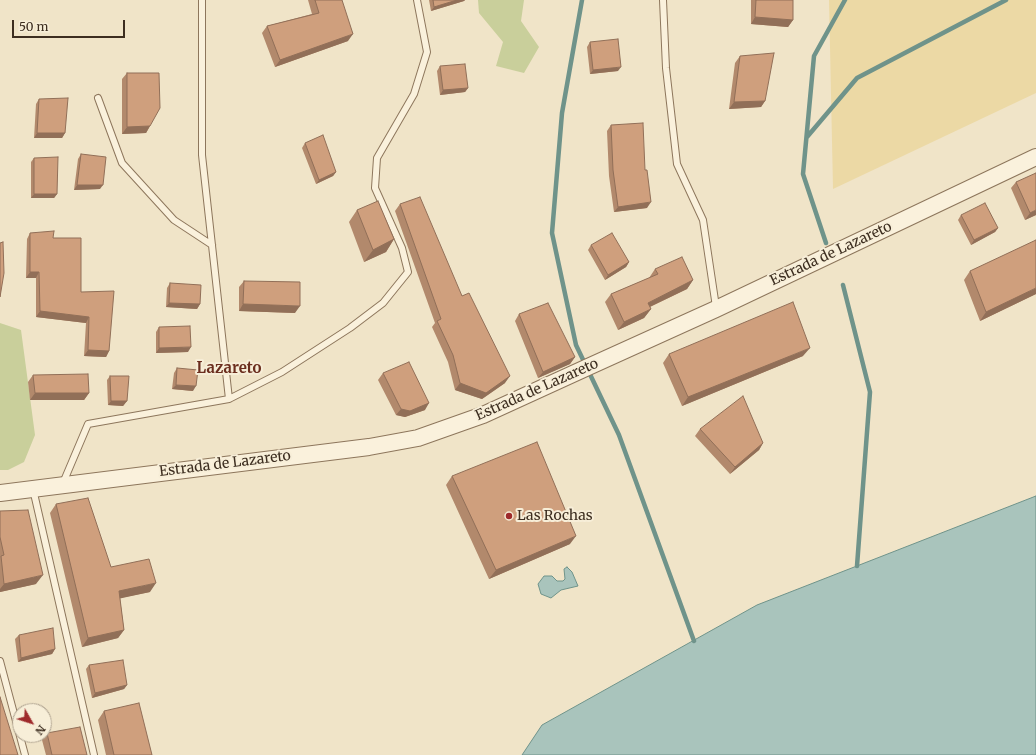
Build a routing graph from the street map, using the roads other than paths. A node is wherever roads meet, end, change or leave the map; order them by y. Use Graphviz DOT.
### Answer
graph roads {
  1 [pos="202,0"];
  2 [pos="417,0"];
  3 [pos="663,0"];
  4 [pos="98,98"];
  5 [pos="1036,157"];
  6 [pos="212,245"];
  7 [pos="716,309"];
  8 [pos="229,399"];
  9 [pos="61,486"];
  10 [pos="33,489"];
  11 [pos="0,493"];
  12 [pos="0,662"];
  13 [pos="24,755"];
  14 [pos="94,755"];
  1 -- 6 [label="lane"];
  2 -- 8 [label="lane"];
  3 -- 7 [label="lane"];
  4 -- 6 [label="lane"];
  5 -- 7 [label="street, Estrada de Lazareto"];
  6 -- 8 [label="lane"];
  7 -- 9 [label="street, Estrada de Lazareto"];
  8 -- 9 [label="lane"];
  9 -- 10 [label="street, Estrada de Lazareto"];
  10 -- 11 [label="street, Estrada de Lazareto"];
  10 -- 14 [label="lane"];
  12 -- 13 [label="lane"];
}
